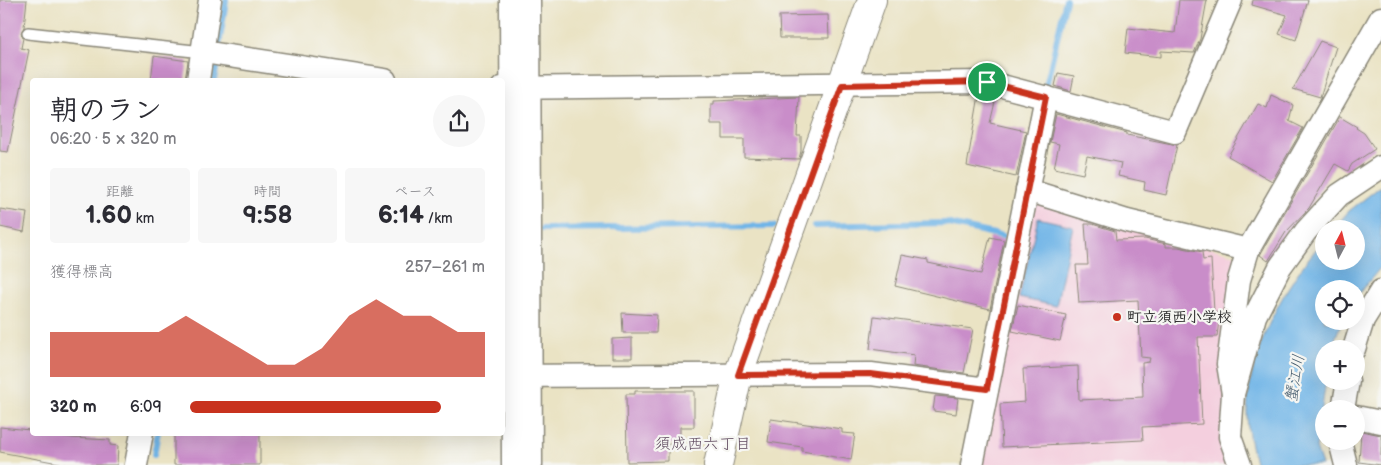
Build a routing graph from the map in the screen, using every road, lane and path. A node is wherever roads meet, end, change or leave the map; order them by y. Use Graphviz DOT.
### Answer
graph roads {
  1 [pos="210,0"];
  2 [pos="511,0"];
  3 [pos="529,0"];
  4 [pos="872,0"];
  5 [pos="1231,0"];
  6 [pos="1381,18"];
  7 [pos="28,33"];
  8 [pos="203,52"];
  9 [pos="198,78"];
  10 [pos="372,78"];
  11 [pos="842,85"];
  12 [pos="514,88"];
  13 [pos="1046,97"];
  14 [pos="1381,167"];
  15 [pos="1027,190"];
  16 [pos="1248,250"];
  17 [pos="1381,291"];
  18 [pos="1357,340"];
  19 [pos="738,375"];
  20 [pos="515,376"];
  21 [pos="987,389"];
  22 [pos="1233,394"];
  23 [pos="1365,419"];
  24 [pos="1381,422"];
  25 [pos="141,436"];
  26 [pos="1342,450"];
  27 [pos="136,465"];
  28 [pos="513,465"];
  29 [pos="531,465"];
  30 [pos="718,465"];
  31 [pos="972,465"];
  32 [pos="1240,465"];
  33 [pos="1346,465"];
  1 -- 8 [label="street"];
  2 -- 12 [label="street"];
  3 -- 12 [label="street"];
  4 -- 11 [label="street"];
  5 -- 13 [label="street"];
  6 -- 16 [label="street"];
  7 -- 8 [label="lane"];
  8 -- 9 [label="street"];
  8 -- 10 [label="street"];
  11 -- 12 [label="street"];
  11 -- 13 [label="street"];
  11 -- 19 [label="street"];
  12 -- 20 [label="street"];
  13 -- 15 [label="street"];
  14 -- 22 [label="street"];
  15 -- 16 [label="street"];
  15 -- 21 [label="street"];
  16 -- 22 [label="street"];
  17 -- 18 [label="street"];
  19 -- 20 [label="street"];
  19 -- 21 [label="street"];
  19 -- 30 [label="street"];
  20 -- 28 [label="street"];
  20 -- 29 [label="street"];
  21 -- 31 [label="street"];
  22 -- 32 [label="street"];
  23 -- 24 [label="street"];
  25 -- 27 [label="street"];
  26 -- 33 [label="street"];
}
